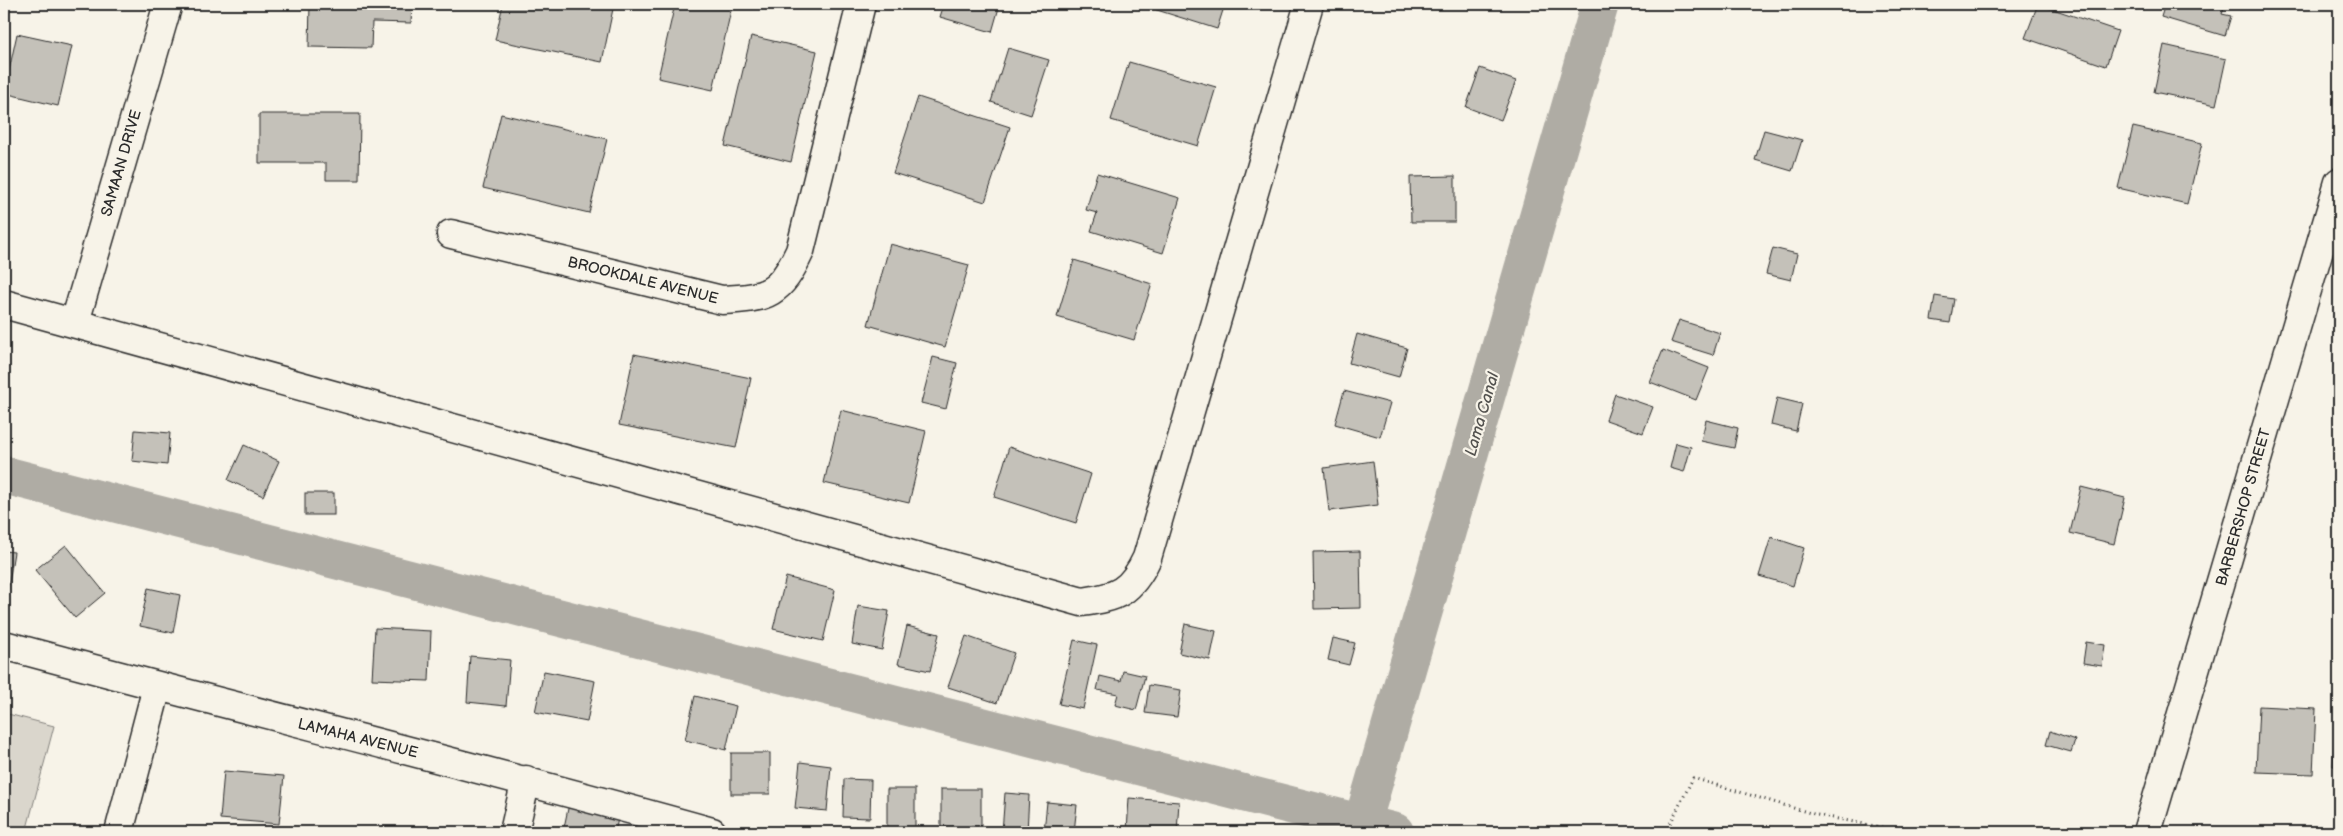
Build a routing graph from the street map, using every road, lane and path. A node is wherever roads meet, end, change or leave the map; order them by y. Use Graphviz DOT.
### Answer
graph roads {
  1 [pos="168,4"];
  2 [pos="862,4"];
  3 [pos="1309,4"];
  4 [pos="2339,182"];
  5 [pos="451,234"];
  6 [pos="4,304"];
  7 [pos="75,322"];
  8 [pos="4,645"];
  9 [pos="157,687"];
  10 [pos="526,780"];
  11 [pos="119,832"];
  12 [pos="514,832"];
  13 [pos="712,832"];
  14 [pos="1666,832"];
  15 [pos="1940,832"];
  16 [pos="2147,832"];
  1 -- 7 [label="street, SAMAAN DRIVE"];
  2 -- 5 [label="street, BROOKDALE AVENUE"];
  3 -- 7 [label="street"];
  4 -- 16 [label="street, BARBERSHOP STREET"];
  6 -- 7 [label="street"];
  8 -- 9 [label="street, LAMAHA AVENUE"];
  9 -- 10 [label="street, LAMAHA AVENUE"];
  9 -- 11 [label="street"];
  10 -- 12 [label="street"];
  10 -- 13 [label="street, LAMAHA AVENUE"];
  14 -- 15 [label="path"];
}
